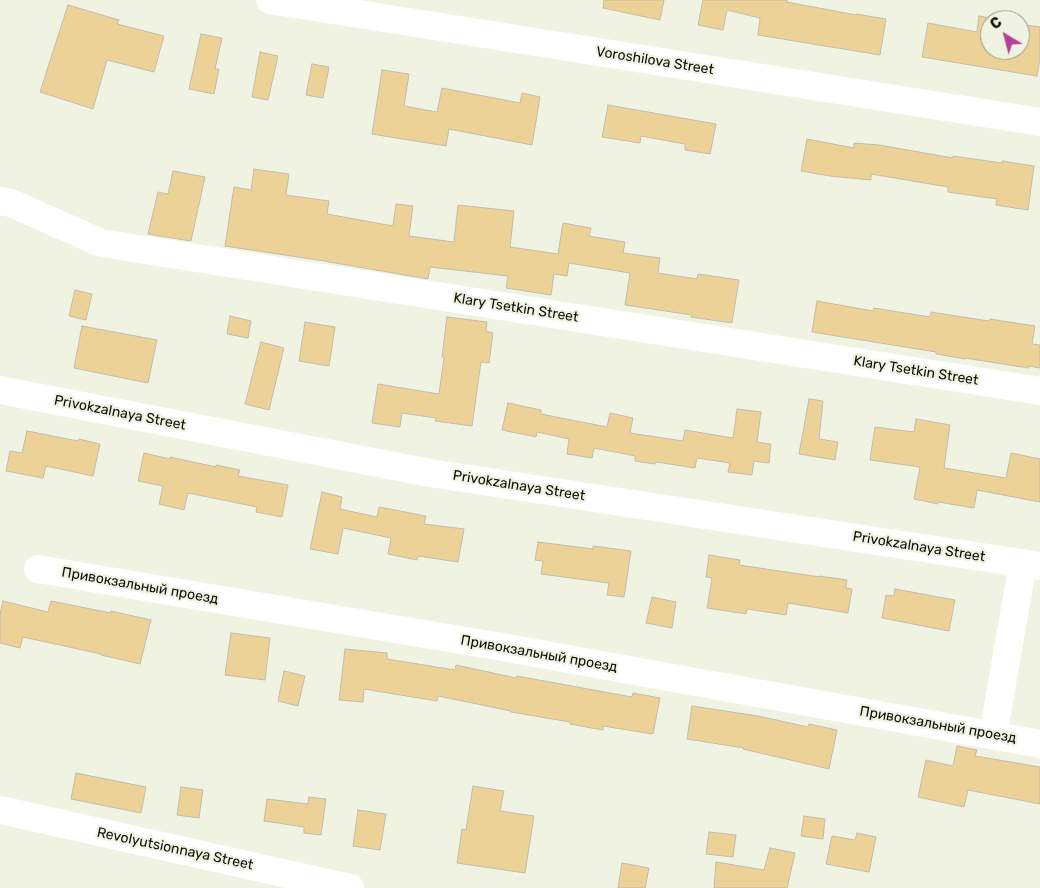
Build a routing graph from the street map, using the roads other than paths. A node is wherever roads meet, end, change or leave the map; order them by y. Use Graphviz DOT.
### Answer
graph roads {
  1 [pos="270,0"];
  2 [pos="1040,122"];
  3 [pos="0,201"];
  4 [pos="0,390"];
  5 [pos="1040,391"];
  6 [pos="1031,565"];
  7 [pos="38,569"];
  8 [pos="994,735"];
  9 [pos="1040,744"];
  10 [pos="0,810"];
  11 [pos="350,888"];
  1 -- 2 [label="street, Voroshilova Street"];
  3 -- 5 [label="street, Klary Tsetkin Street"];
  4 -- 6 [label="street, Privokzalnaya Street"];
  6 -- 8 [label="street"];
  7 -- 8 [label="street, Привокзальный проезд"];
  8 -- 9 [label="street, Привокзальный проезд"];
  10 -- 11 [label="street, Revolyutsionnaya Street"];
}
